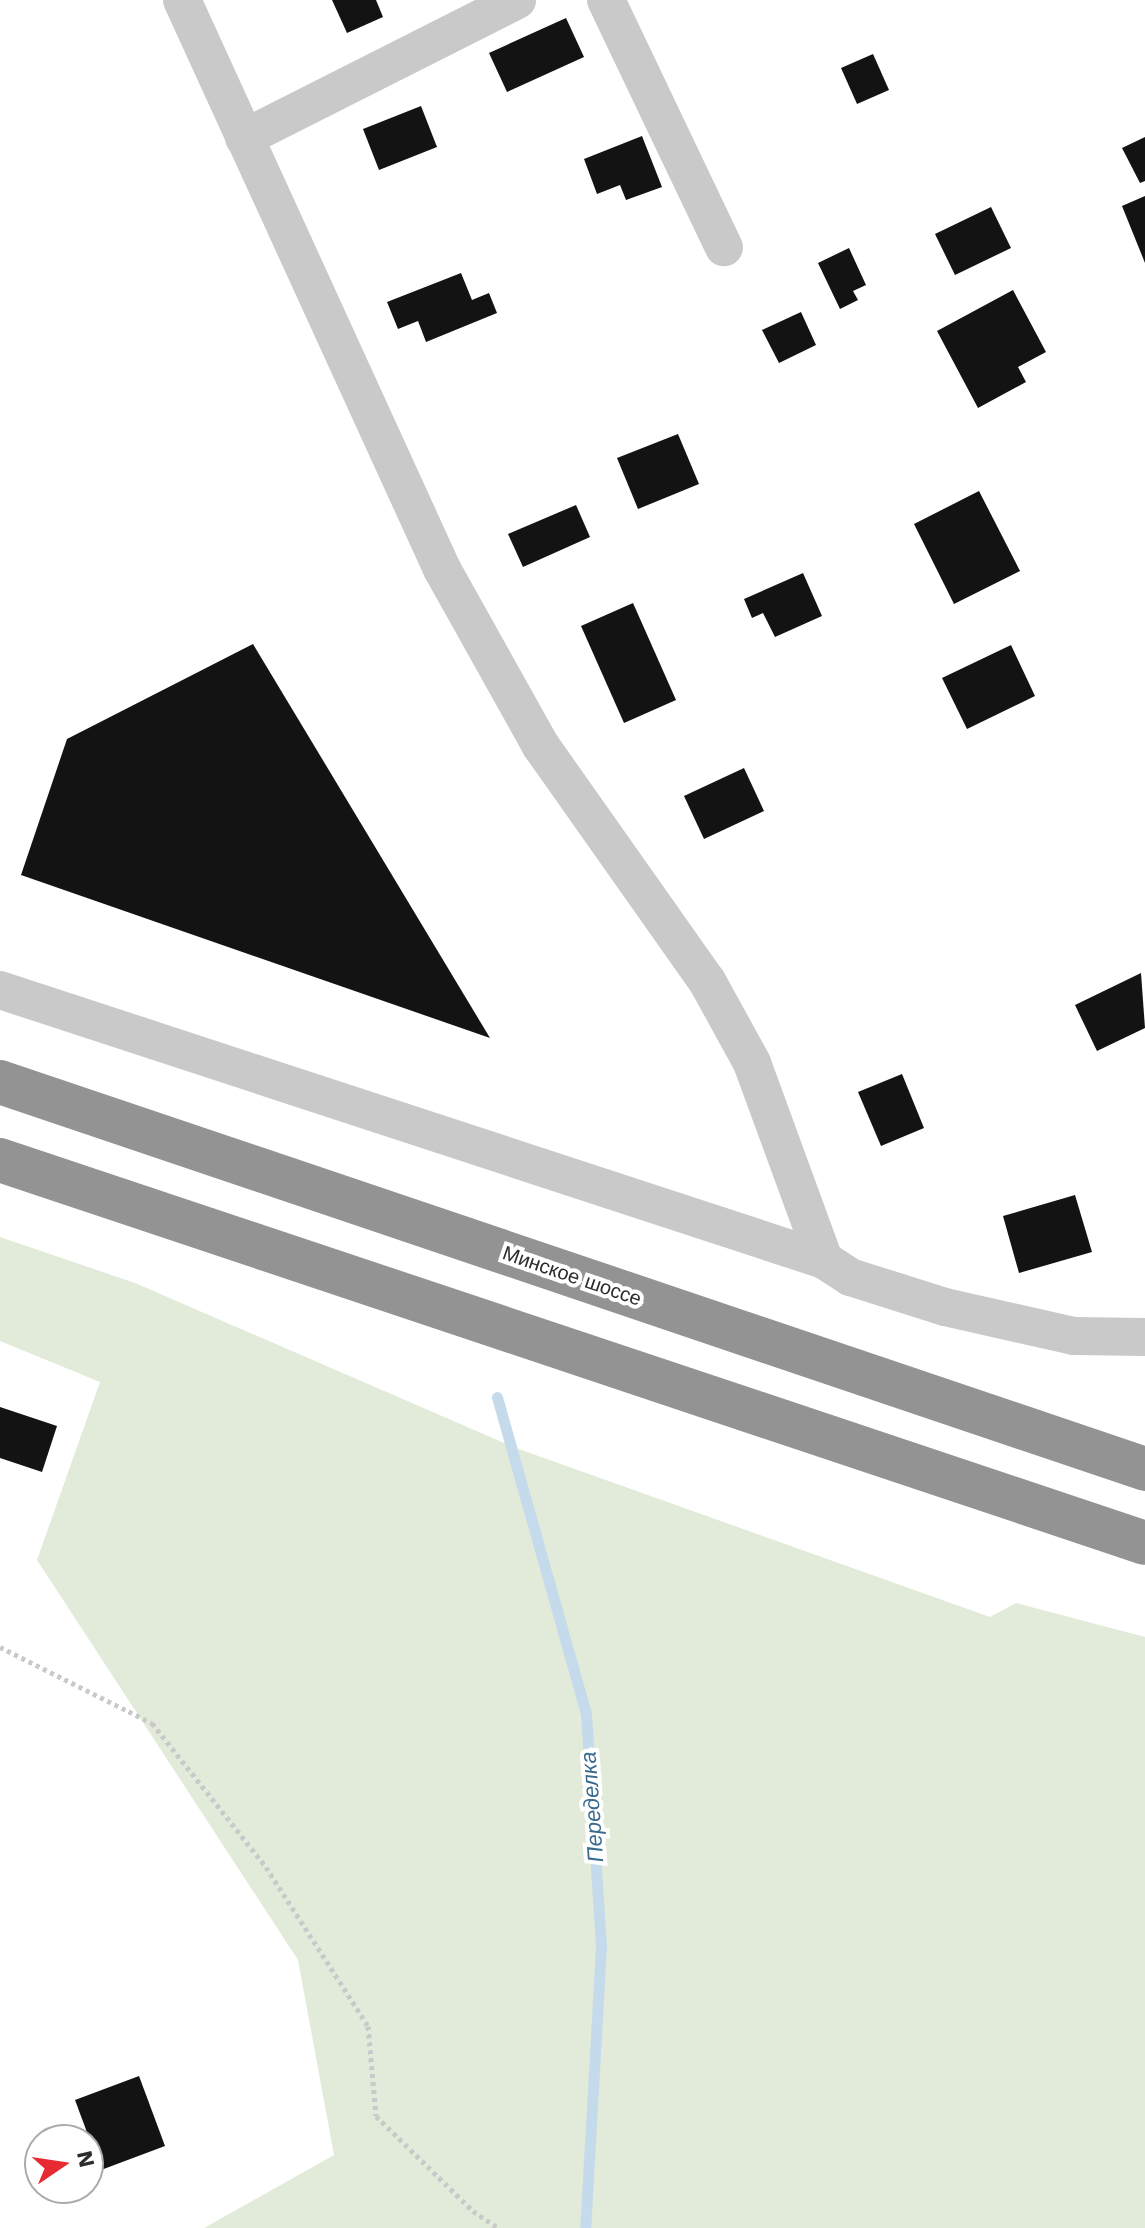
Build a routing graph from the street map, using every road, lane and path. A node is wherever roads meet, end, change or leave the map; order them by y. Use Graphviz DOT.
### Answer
graph roads {
  1 [pos="182,0"];
  2 [pos="517,0"];
  3 [pos="606,0"];
  4 [pos="244,138"];
  5 [pos="724,247"];
  6 [pos="0,990"];
  7 [pos="0,1082"];
  8 [pos="0,1160"];
  9 [pos="824,1260"];
  10 [pos="1145,1337"];
  11 [pos="1145,1469"];
  12 [pos="1145,1543"];
  13 [pos="0,1647"];
  14 [pos="498,2228"];
  1 -- 4 [label="street"];
  2 -- 4 [label="street"];
  3 -- 5 [label="street"];
  4 -- 9 [label="street"];
  6 -- 9 [label="street"];
  7 -- 11 [label="highway, Минское шоссе"];
  8 -- 12 [label="highway"];
  9 -- 10 [label="street"];
  13 -- 14 [label="path"];
}
